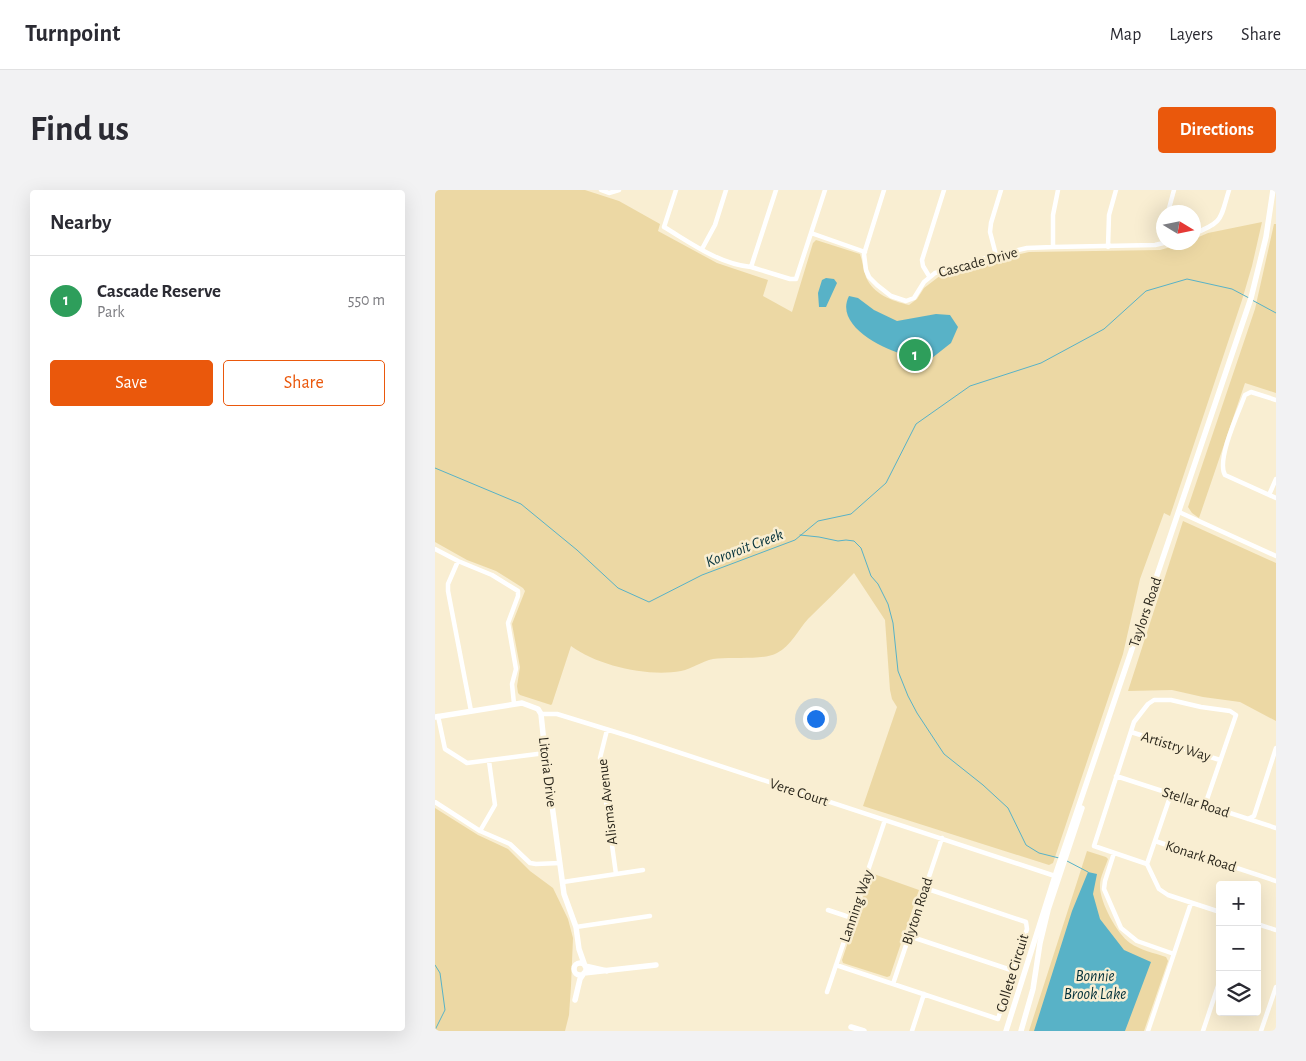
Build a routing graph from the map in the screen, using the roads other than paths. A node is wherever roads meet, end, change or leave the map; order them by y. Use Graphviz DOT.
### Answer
graph roads {
  1 [pos="601,190"];
  2 [pos="619,190"];
  3 [pos="676,190"];
  4 [pos="726,190"];
  5 [pos="776,190"];
  6 [pos="825,190"];
  7 [pos="885,190"];
  8 [pos="944,190"];
  9 [pos="1001,190"];
  10 [pos="1058,190"];
  11 [pos="1117,190"];
  12 [pos="1174,190"];
  13 [pos="1229,190"];
  14 [pos="1273,190"];
  15 [pos="1170,205"];
  16 [pos="1201,231"];
  17 [pos="811,233"];
  18 [pos="1156,246"];
  19 [pos="1053,247"];
  20 [pos="1108,247"];
  21 [pos="702,249"];
  22 [pos="865,252"];
  23 [pos="996,255"];
  24 [pos="751,267"];
  25 [pos="929,276"];
  26 [pos="1276,400"];
  27 [pos="1276,479"];
  28 [pos="1269,495"];
  29 [pos="1276,498"];
  30 [pos="1179,512"];
  31 [pos="435,548"];
  32 [pos="1276,556"];
  33 [pos="458,561"];
  34 [pos="515,704"];
  35 [pos="471,711"];
  36 [pos="541,714"];
  37 [pos="436,717"];
  38 [pos="607,730"];
  39 [pos="1131,732"];
  40 [pos="1276,748"];
  41 [pos="545,753"];
  42 [pos="1221,760"];
  43 [pos="489,761"];
  44 [pos="1117,776"];
  45 [pos="1171,794"];
  46 [pos="1081,801"];
  47 [pos="435,802"];
  48 [pos="1205,805"];
  49 [pos="1247,819"];
  50 [pos="885,820"];
  51 [pos="1276,828"];
  52 [pos="480,831"];
  53 [pos="942,838"];
  54 [pos="1155,841"];
  55 [pos="1114,853"];
  56 [pos="560,863"];
  57 [pos="1147,864"];
  58 [pos="643,870"];
  59 [pos="616,874"];
  60 [pos="1055,876"];
  61 [pos="1276,880"];
  62 [pos="563,882"];
  63 [pos="925,888"];
  64 [pos="1191,903"];
  65 [pos="828,910"];
  66 [pos="1216,911"];
  67 [pos="649,916"];
  68 [pos="852,918"];
  69 [pos="1261,925"];
  70 [pos="577,927"];
  71 [pos="1276,930"];
  72 [pos="909,936"];
  73 [pos="578,938"];
  74 [pos="1174,954"];
  75 [pos="656,964"];
  76 [pos="836,965"];
  77 [pos="575,966"];
  78 [pos="585,966"];
  79 [pos="607,971"];
  80 [pos="1014,971"];
  81 [pos="575,973"];
  82 [pos="585,974"];
  83 [pos="893,984"];
  84 [pos="1276,987"];
  85 [pos="827,992"];
  86 [pos="1216,992"];
  87 [pos="924,994"];
  88 [pos="851,1027"];
  89 [pos="864,1031"];
  90 [pos="912,1031"];
  91 [pos="1006,1031"];
  92 [pos="1021,1031"];
  93 [pos="1149,1031"];
  94 [pos="1203,1031"];
  95 [pos="1261,1031"];
  1 -- 2 [label="street"];
  3 -- 21 [label="street"];
  4 -- 21 [label="street"];
  5 -- 24 [label="street"];
  6 -- 17 [label="street"];
  7 -- 22 [label="street, Cascade Drive"];
  8 -- 25 [label="street"];
  9 -- 23 [label="street"];
  10 -- 19 [label="street"];
  11 -- 20 [label="street"];
  12 -- 15 [label="street"];
  13 -- 16 [label="street"];
  14 -- 30 [label="street, Taylors Road"];
  17 -- 22 [label="street"];
  17 -- 24 [label="street"];
  18 -- 20 [label="street, Cascade Drive"];
  19 -- 20 [label="street, Cascade Drive"];
  19 -- 23 [label="street, Cascade Drive"];
  21 -- 24 [label="street"];
  22 -- 25 [label="street, Cascade Drive"];
  23 -- 25 [label="street, Cascade Drive"];
  26 -- 28 [label="street"];
  27 -- 28 [label="street"];
  28 -- 29 [label="street"];
  30 -- 32 [label="street"];
  30 -- 46 [label="street, Taylors Road"];
  31 -- 33 [label="street"];
  33 -- 34 [label="street"];
  33 -- 35 [label="street"];
  34 -- 35 [label="street"];
  34 -- 36 [label="street"];
  35 -- 37 [label="street"];
  36 -- 38 [label="street, Vere Court"];
  36 -- 41 [label="street, Litoria Drive"];
  37 -- 43 [label="street"];
  38 -- 50 [label="street, Vere Court"];
  38 -- 59 [label="street, Alisma Avenue"];
  39 -- 42 [label="street, Artistry Way"];
  39 -- 42 [label="street"];
  39 -- 44 [label="street"];
  40 -- 49 [label="street"];
  41 -- 43 [label="street"];
  41 -- 56 [label="street, Litoria Drive"];
  42 -- 48 [label="street"];
  43 -- 52 [label="street"];
  44 -- 45 [label="street, Stellar Road"];
  44 -- 55 [label="street"];
  45 -- 48 [label="street, Stellar Road"];
  45 -- 54 [label="street"];
  46 -- 60 [label="street, Taylors Road"];
  46 -- 92 [label="street"];
  47 -- 52 [label="street"];
  48 -- 49 [label="street, Stellar Road"];
  49 -- 51 [label="street, Stellar Road"];
  50 -- 53 [label="street, Vere Court"];
  50 -- 68 [label="street, Lanning Way"];
  52 -- 56 [label="street"];
  53 -- 60 [label="street, Vere Court"];
  53 -- 63 [label="street, Blyton Road"];
  54 -- 57 [label="street"];
  54 -- 61 [label="street, Konark Road"];
  55 -- 57 [label="street"];
  55 -- 74 [label="street"];
  56 -- 62 [label="street, Litoria Drive"];
  57 -- 64 [label="street"];
  58 -- 59 [label="street"];
  59 -- 62 [label="street"];
  60 -- 91 [label="street, Taylors Road"];
  62 -- 70 [label="street, Litoria Drive"];
  63 -- 72 [label="street, Blyton Road"];
  63 -- 80 [label="street, Collete Circuit"];
  64 -- 66 [label="street"];
  64 -- 74 [label="street"];
  65 -- 68 [label="street"];
  67 -- 70 [label="street"];
  68 -- 76 [label="street, Lanning Way"];
  69 -- 71 [label="street"];
  70 -- 73 [label="street, Litoria Drive"];
  72 -- 80 [label="street"];
  72 -- 83 [label="street, Blyton Road"];
  73 -- 77 [label="street, Litoria Drive"];
  73 -- 78 [label="street, Litoria Drive"];
  74 -- 93 [label="street"];
  75 -- 79 [label="street"];
  76 -- 83 [label="street, Collete Circuit"];
  76 -- 85 [label="street, Lanning Way"];
  77 -- 78 [label="street"];
  77 -- 81 [label="street, Litoria Drive"];
  78 -- 79 [label="street"];
  78 -- 82 [label="street, Litoria Drive"];
  79 -- 82 [label="street"];
  80 -- 87 [label="street, Collete Circuit"];
  81 -- 82 [label="street"];
  81 -- 82 [label="street, Litoria Drive"];
  83 -- 87 [label="street, Collete Circuit"];
  84 -- 95 [label="street"];
  86 -- 94 [label="street"];
  87 -- 90 [label="street"];
  88 -- 89 [label="street"];
}
